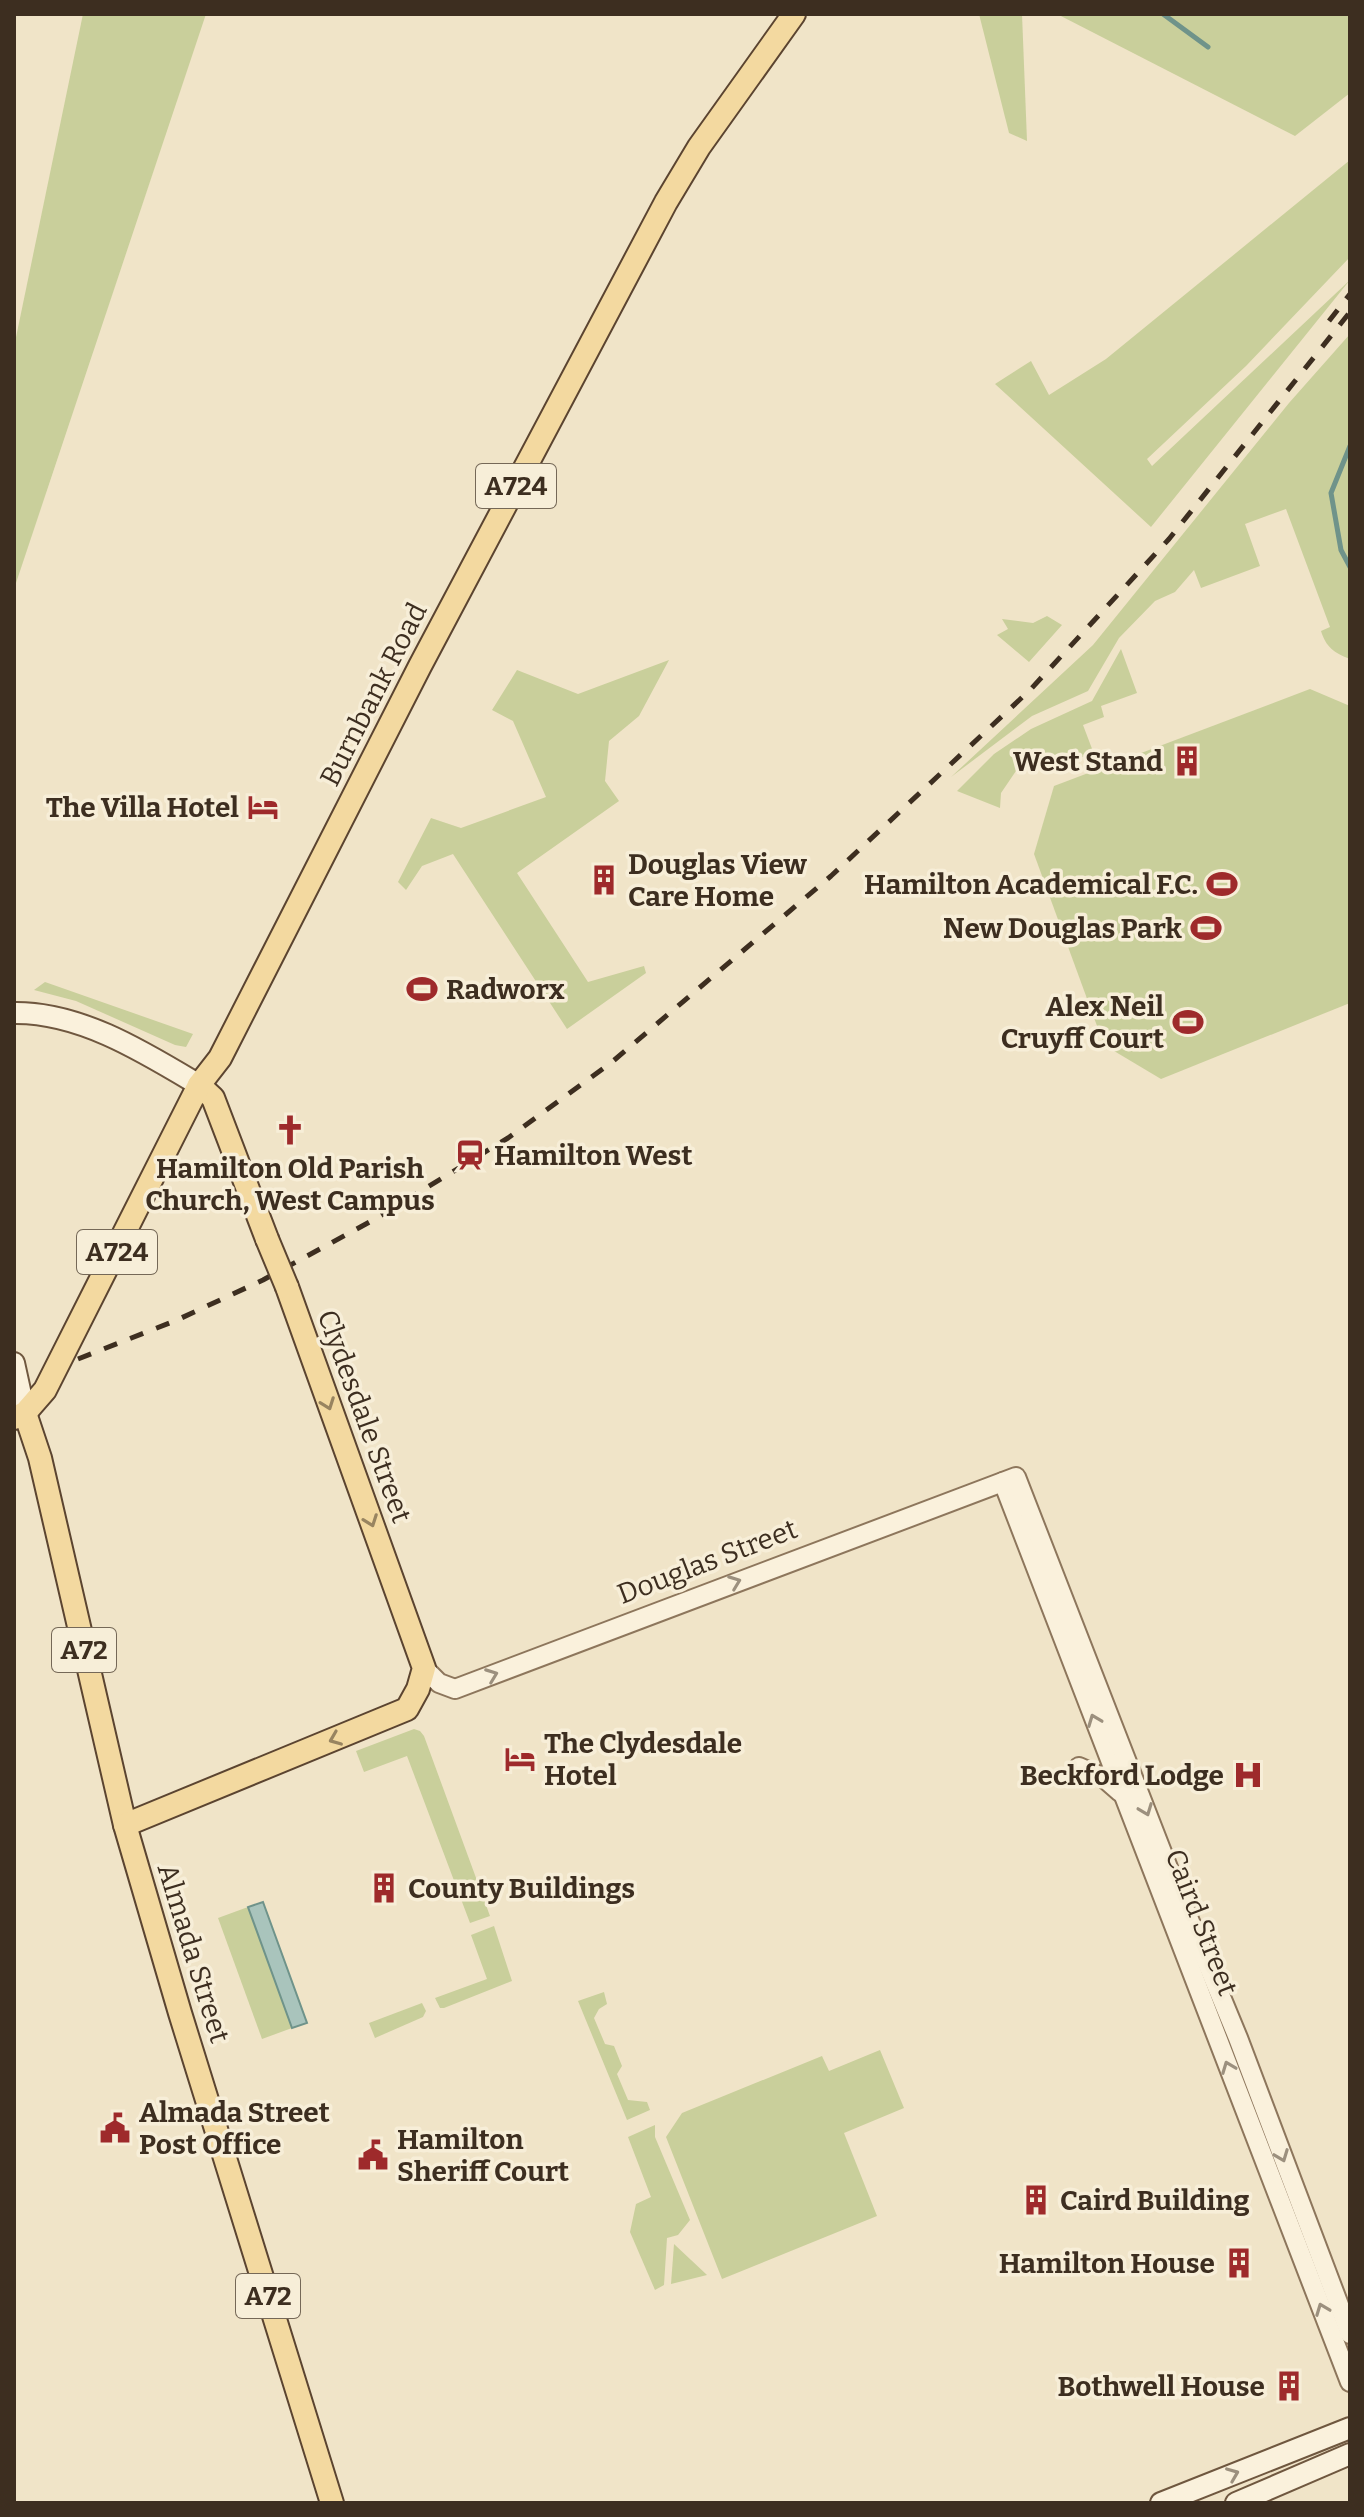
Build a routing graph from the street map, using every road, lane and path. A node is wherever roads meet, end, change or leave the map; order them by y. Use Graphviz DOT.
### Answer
graph roads {
  1 [pos="794,14"];
  2 [pos="14,1013"];
  3 [pos="220,1058"];
  4 [pos="199,1085"];
  5 [pos="231,1144"];
  6 [pos="14,1363"];
  7 [pos="20,1415"];
  8 [pos="1009,1479"];
  9 [pos="424,1668"];
  10 [pos="1079,1767"];
  11 [pos="1124,1797"];
  12 [pos="125,1825"];
  13 [pos="1350,2334"];
  14 [pos="1350,2382"];
  15 [pos="1350,2428"];
  16 [pos="1350,2454"];
  17 [pos="332,2503"];
  18 [pos="1161,2503"];
  19 [pos="1236,2503"];
  1 -- 3 [label="main road, Burnbank Road / A724"];
  2 -- 4 [label="main road"];
  3 -- 4 [label="main road, Burnbank Road / A724"];
  3 -- 5 [label="main road, Clydesdale Street"];
  4 -- 5 [label="main road, Clydesdale Street"];
  4 -- 7 [label="main road, Burnbank Road / A724"];
  5 -- 9 [label="main road, Clydesdale Street, one-way, bridge"];
  6 -- 7 [label="main road"];
  7 -- 12 [label="main road, Almada Street / A72"];
  9 -- 8 [label="street, Douglas Street, one-way"];
  11 -- 8 [label="street, Caird Street, one-way"];
  8 -- 13 [label="street, Caird Street, one-way"];
  9 -- 12 [label="main road, one-way"];
  10 -- 11 [label="street"];
  14 -- 11 [label="street, Caird Street, one-way"];
  12 -- 17 [label="main road, Almada Street / A72"];
  18 -- 15 [label="main road, one-way"];
  16 -- 19 [label="main road"];
}
